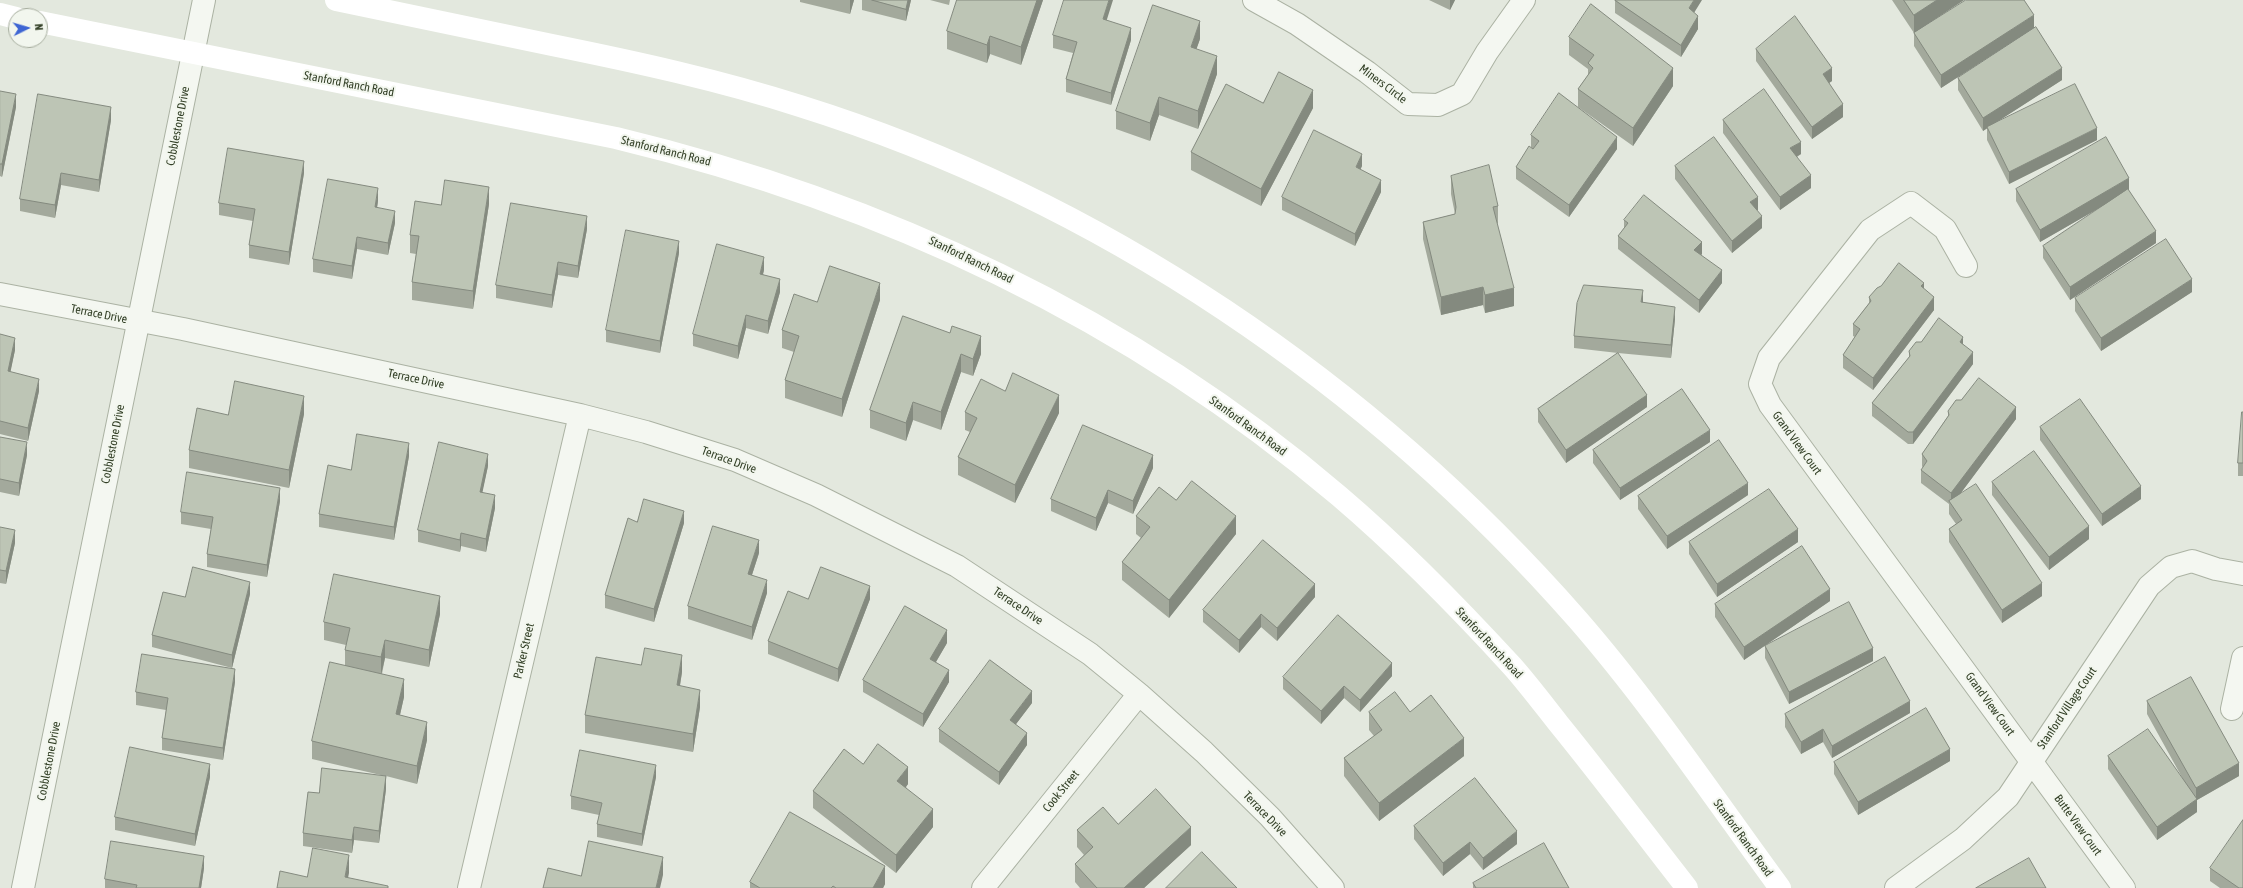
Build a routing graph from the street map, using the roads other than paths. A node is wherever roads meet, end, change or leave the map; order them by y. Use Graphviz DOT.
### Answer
graph roads {
  1 [pos="204,0"];
  2 [pos="336,0"];
  3 [pos="1254,0"];
  4 [pos="1524,0"];
  5 [pos="48,24"];
  6 [pos="193,53"];
  7 [pos="1966,266"];
  8 [pos="0,294"];
  9 [pos="138,322"];
  10 [pos="580,415"];
  11 [pos="2243,574"];
  12 [pos="2243,658"];
  13 [pos="1139,694"];
  14 [pos="2232,710"];
  15 [pos="2032,762"];
  16 [pos="23,888"];
  17 [pos="469,888"];
  18 [pos="983,888"];
  19 [pos="1333,888"];
  20 [pos="1687,888"];
  21 [pos="1780,888"];
  22 [pos="1896,888"];
  23 [pos="2124,888"];
  1 -- 6 [label="street, Cobblestone Drive"];
  2 -- 21 [label="main road, Stanford Ranch Road"];
  3 -- 4 [label="street, Miners Circle"];
  5 -- 6 [label="main road, Stanford Ranch Road"];
  6 -- 9 [label="street, Cobblestone Drive"];
  6 -- 20 [label="main road, Stanford Ranch Road"];
  7 -- 15 [label="street, Grand View Court"];
  8 -- 9 [label="street, Terrace Drive"];
  9 -- 10 [label="street, Terrace Drive"];
  9 -- 16 [label="street, Cobblestone Drive"];
  10 -- 13 [label="street, Terrace Drive"];
  10 -- 17 [label="street, Parker Street"];
  11 -- 15 [label="street, Stanford Village Court"];
  12 -- 14 [label="street"];
  13 -- 18 [label="street, Cook Street"];
  13 -- 19 [label="street, Terrace Drive"];
  15 -- 22 [label="street, Stanford Village Court"];
  15 -- 23 [label="street, Butte View Court"];
}
